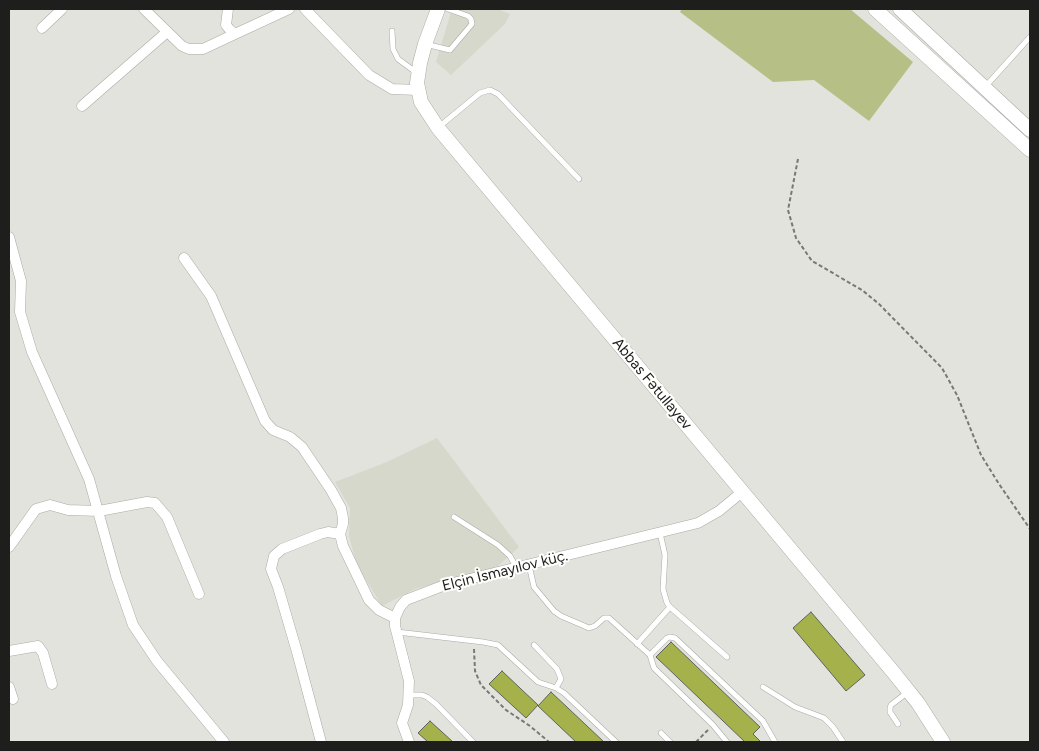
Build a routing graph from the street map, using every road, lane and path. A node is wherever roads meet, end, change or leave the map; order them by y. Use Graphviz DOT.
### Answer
graph roads {
  1 [pos="62,9"];
  2 [pos="144,9"];
  3 [pos="228,9"];
  4 [pos="289,9"];
  5 [pos="305,9"];
  6 [pos="438,9"];
  7 [pos="448,9"];
  8 [pos="875,9"];
  9 [pos="900,9"];
  10 [pos="42,28"];
  11 [pos="392,31"];
  12 [pos="167,32"];
  13 [pos="236,34"];
  14 [pos="1030,37"];
  15 [pos="425,44"];
  16 [pos="418,73"];
  17 [pos="984,87"];
  18 [pos="418,90"];
  19 [pos="82,106"];
  20 [pos="438,128"];
  21 [pos="1030,130"];
  22 [pos="1030,150"];
  23 [pos="798,159"];
  24 [pos="579,179"];
  25 [pos="9,237"];
  26 [pos="184,258"];
  27 [pos="742,492"];
  28 [pos="99,511"];
  29 [pos="454,517"];
  30 [pos="1030,529"];
  31 [pos="660,533"];
  32 [pos="340,534"];
  33 [pos="9,546"];
  34 [pos="528,565"];
  35 [pos="516,568"];
  36 [pos="199,594"];
  37 [pos="670,608"];
  38 [pos="395,618"];
  39 [pos="396,632"];
  40 [pos="473,640"];
  41 [pos="637,644"];
  42 [pos="534,645"];
  43 [pos="9,651"];
  44 [pos="650,655"];
  45 [pos="726,657"];
  46 [pos="52,684"];
  47 [pos="9,686"];
  48 [pos="762,687"];
  49 [pos="556,688"];
  50 [pos="909,692"];
  51 [pos="410,695"];
  52 [pos="13,699"];
  53 [pos="898,724"];
  54 [pos="713,725"];
  55 [pos="661,733"];
  56 [pos="224,742"];
  57 [pos="321,742"];
  58 [pos="409,742"];
  59 [pos="474,742"];
  60 [pos="550,742"];
  61 [pos="616,742"];
  62 [pos="670,742"];
  63 [pos="696,742"];
  64 [pos="727,742"];
  65 [pos="775,742"];
  66 [pos="843,742"];
  67 [pos="943,742"];
  1 -- 10 [label="street"];
  2 -- 12 [label="street"];
  3 -- 13 [label="street"];
  4 -- 13 [label="street"];
  5 -- 18 [label="street"];
  6 -- 15 [label="main road, Abbas Fətullayev"];
  7 -- 15 [label="lane"];
  8 -- 22 [label="main road"];
  9 -- 17 [label="main road"];
  11 -- 16 [label="lane"];
  12 -- 13 [label="street"];
  12 -- 19 [label="street"];
  14 -- 17 [label="lane"];
  15 -- 16 [label="main road, Abbas Fətullayev"];
  16 -- 18 [label="main road, Abbas Fətullayev"];
  17 -- 21 [label="main road"];
  18 -- 20 [label="main road, Abbas Fətullayev"];
  20 -- 24 [label="lane"];
  20 -- 27 [label="main road, Abbas Fətullayev"];
  23 -- 30 [label="path"];
  25 -- 28 [label="street"];
  26 -- 32 [label="street"];
  27 -- 31 [label="street, Elçin İsmayılov küç."];
  27 -- 50 [label="main road, Abbas Fətullayev"];
  28 -- 33 [label="street"];
  28 -- 36 [label="street"];
  28 -- 56 [label="street"];
  29 -- 35 [label="lane"];
  31 -- 34 [label="street, Elçin İsmayılov küç."];
  31 -- 37 [label="lane"];
  32 -- 38 [label="street"];
  32 -- 57 [label="street"];
  34 -- 35 [label="street, Elçin İsmayılov küç."];
  34 -- 41 [label="lane"];
  35 -- 38 [label="street, Elçin İsmayılov küç."];
  37 -- 41 [label="lane"];
  37 -- 45 [label="lane"];
  38 -- 39 [label="street"];
  39 -- 40 [label="lane"];
  39 -- 51 [label="street"];
  40 -- 49 [label="lane"];
  40 -- 60 [label="path"];
  41 -- 44 [label="lane"];
  42 -- 49 [label="lane"];
  43 -- 46 [label="street"];
  44 -- 54 [label="lane"];
  44 -- 65 [label="lane"];
  47 -- 52 [label="street"];
  48 -- 66 [label="lane"];
  49 -- 61 [label="lane"];
  50 -- 53 [label="lane"];
  50 -- 67 [label="main road, Abbas Fətullayev"];
  51 -- 58 [label="street"];
  51 -- 59 [label="lane"];
  54 -- 63 [label="path"];
  54 -- 64 [label="lane"];
  55 -- 62 [label="lane"];
}
